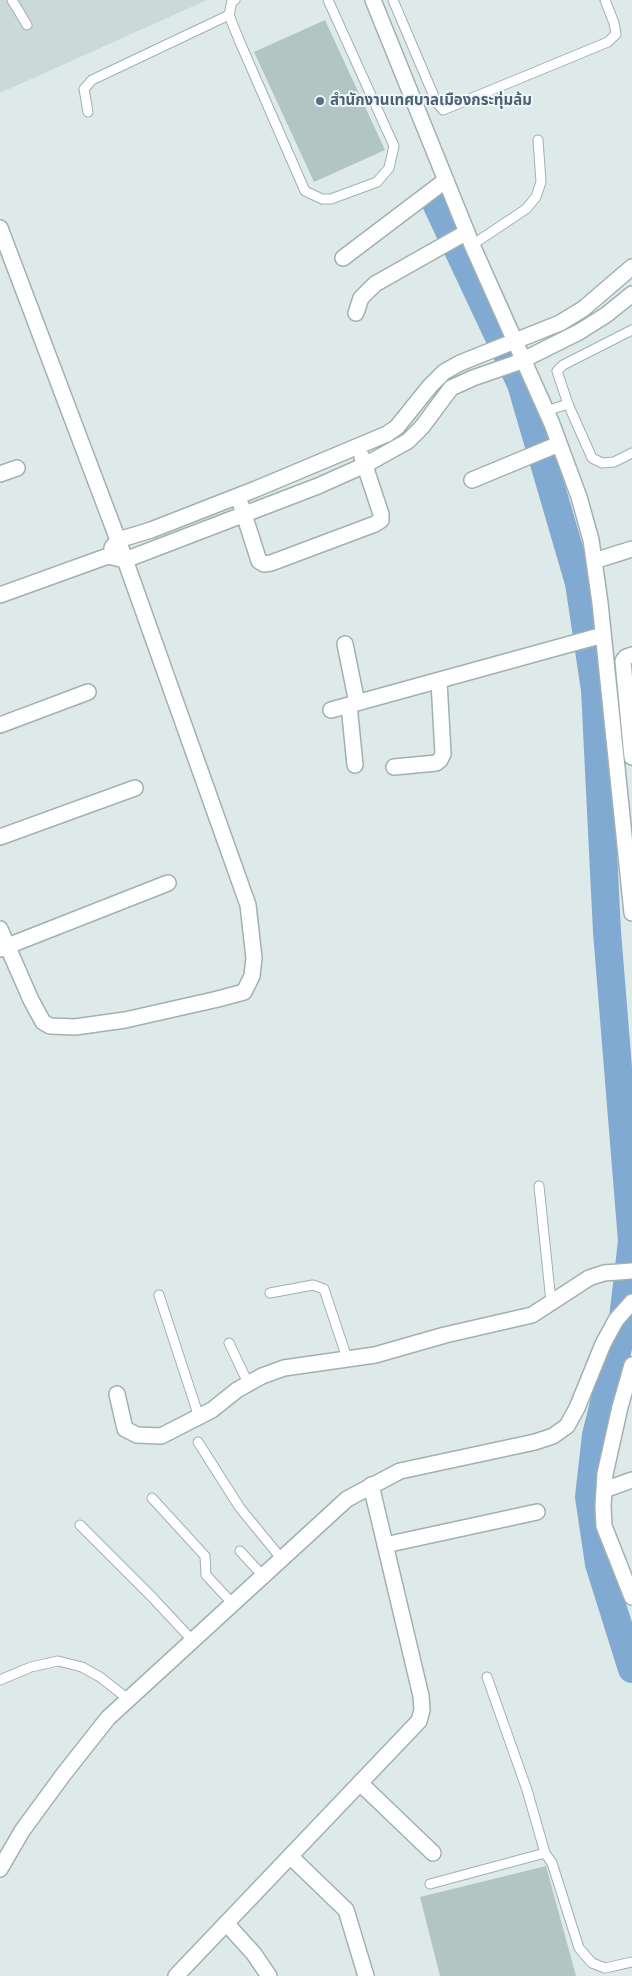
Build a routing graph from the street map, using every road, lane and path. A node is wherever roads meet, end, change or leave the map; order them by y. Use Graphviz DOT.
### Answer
graph roads {
  1 [pos="12,0"];
  2 [pos="236,0"];
  3 [pos="328,0"];
  4 [pos="373,0"];
  5 [pos="393,0"];
  6 [pos="605,0"];
  7 [pos="229,15"];
  8 [pos="27,25"];
  9 [pos="88,112"];
  10 [pos="538,140"];
  11 [pos="446,180"];
  12 [pos="0,228"];
  13 [pos="460,240"];
  14 [pos="343,258"];
  15 [pos="632,267"];
  16 [pos="632,294"];
  17 [pos="356,313"];
  18 [pos="632,330"];
  19 [pos="514,341"];
  20 [pos="521,360"];
  21 [pos="568,404"];
  22 [pos="546,412"];
  23 [pos="357,448"];
  24 [pos="546,449"];
  25 [pos="632,453"];
  26 [pos="365,465"];
  27 [pos="17,468"];
  28 [pos="0,474"];
  29 [pos="472,480"];
  30 [pos="238,496"];
  31 [pos="244,514"];
  32 [pos="118,540"];
  33 [pos="632,549"];
  34 [pos="108,556"];
  35 [pos="125,560"];
  36 [pos="594,561"];
  37 [pos="0,595"];
  38 [pos="600,636"];
  39 [pos="345,644"];
  40 [pos="632,655"];
  41 [pos="439,681"];
  42 [pos="88,692"];
  43 [pos="353,704"];
  44 [pos="331,710"];
  45 [pos="0,725"];
  46 [pos="632,750"];
  47 [pos="355,764"];
  48 [pos="394,767"];
  49 [pos="135,788"];
  50 [pos="0,837"];
  51 [pos="168,883"];
  52 [pos="632,913"];
  53 [pos="0,929"];
  54 [pos="3,948"];
  55 [pos="539,1186"];
  56 [pos="626,1272"];
  57 [pos="270,1293"];
  58 [pos="159,1295"];
  59 [pos="551,1302"];
  60 [pos="632,1302"];
  61 [pos="229,1343"];
  62 [pos="347,1358"];
  63 [pos="632,1365"];
  64 [pos="248,1383"];
  65 [pos="117,1394"];
  66 [pos="199,1417"];
  67 [pos="198,1442"];
  68 [pos="632,1480"];
  69 [pos="371,1485"];
  70 [pos="604,1490"];
  71 [pos="152,1498"];
  72 [pos="537,1512"];
  73 [pos="80,1525"];
  74 [pos="385,1545"];
  75 [pos="240,1551"];
  76 [pos="281,1558"];
  77 [pos="263,1576"];
  78 [pos="632,1597"];
  79 [pos="233,1604"];
  80 [pos="193,1641"];
  81 [pos="487,1677"];
  82 [pos="0,1680"];
  83 [pos="128,1699"];
  84 [pos="360,1783"];
  85 [pos="433,1853"];
  86 [pos="545,1853"];
  87 [pos="290,1856"];
  88 [pos="0,1869"];
  89 [pos="430,1884"];
  90 [pos="226,1923"];
  91 [pos="632,1962"];
  92 [pos="176,1976"];
  93 [pos="269,1976"];
  94 [pos="366,1976"];
  1 -- 8 [label="lane"];
  2 -- 7 [label="lane"];
  3 -- 7 [label="lane"];
  4 -- 11 [label="street"];
  5 -- 6 [label="lane"];
  7 -- 9 [label="lane"];
  10 -- 13 [label="lane"];
  11 -- 13 [label="street"];
  11 -- 14 [label="street"];
  12 -- 32 [label="street"];
  13 -- 17 [label="street"];
  13 -- 19 [label="street"];
  15 -- 19 [label="street"];
  16 -- 20 [label="street"];
  18 -- 21 [label="lane"];
  19 -- 20 [label="street"];
  19 -- 23 [label="street"];
  20 -- 22 [label="street"];
  20 -- 26 [label="street"];
  21 -- 22 [label="lane"];
  21 -- 25 [label="lane"];
  22 -- 24 [label="street"];
  23 -- 26 [label="street"];
  23 -- 30 [label="street"];
  24 -- 29 [label="street"];
  24 -- 36 [label="street"];
  26 -- 31 [label="street"];
  26 -- 31 [label="street"];
  27 -- 28 [label="street"];
  30 -- 31 [label="street"];
  30 -- 32 [label="street"];
  31 -- 35 [label="street"];
  32 -- 34 [label="street"];
  32 -- 35 [label="street"];
  33 -- 36 [label="street"];
  34 -- 35 [label="street"];
  34 -- 37 [label="street"];
  35 -- 54 [label="street"];
  36 -- 38 [label="street"];
  38 -- 41 [label="street"];
  38 -- 52 [label="street"];
  39 -- 43 [label="street"];
  40 -- 46 [label="street"];
  41 -- 43 [label="street"];
  41 -- 48 [label="street"];
  42 -- 45 [label="street"];
  43 -- 44 [label="street"];
  43 -- 47 [label="street"];
  49 -- 50 [label="street"];
  51 -- 54 [label="street"];
  53 -- 54 [label="street"];
  55 -- 59 [label="lane"];
  56 -- 59 [label="street"];
  57 -- 62 [label="lane"];
  58 -- 66 [label="lane"];
  59 -- 62 [label="street"];
  60 -- 69 [label="street"];
  61 -- 64 [label="lane"];
  62 -- 64 [label="street"];
  63 -- 70 [label="street"];
  64 -- 66 [label="street"];
  65 -- 66 [label="street"];
  67 -- 76 [label="lane"];
  68 -- 70 [label="street"];
  69 -- 74 [label="street"];
  69 -- 76 [label="street"];
  70 -- 78 [label="street"];
  71 -- 79 [label="lane"];
  72 -- 74 [label="street"];
  73 -- 80 [label="lane"];
  74 -- 84 [label="street"];
  75 -- 77 [label="lane"];
  76 -- 77 [label="street"];
  77 -- 79 [label="street"];
  79 -- 80 [label="street"];
  80 -- 83 [label="street"];
  81 -- 86 [label="lane"];
  82 -- 83 [label="lane"];
  83 -- 88 [label="street"];
  84 -- 85 [label="street"];
  84 -- 87 [label="street"];
  86 -- 89 [label="lane"];
  86 -- 91 [label="lane"];
  87 -- 90 [label="street"];
  87 -- 94 [label="street"];
  90 -- 92 [label="street"];
  90 -- 93 [label="street"];
}
